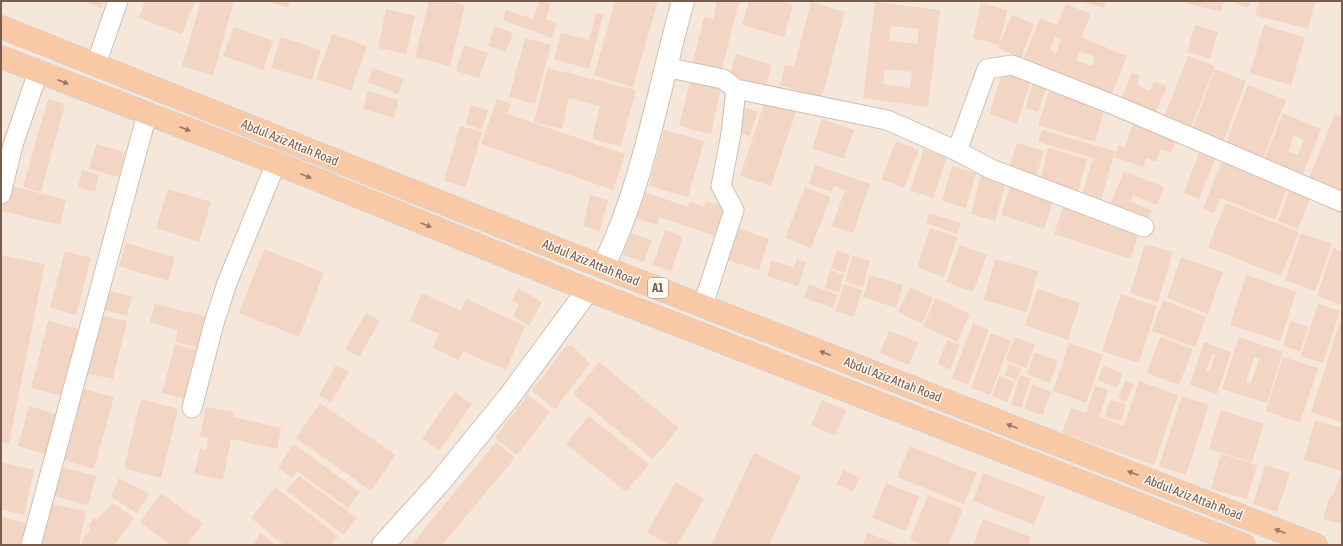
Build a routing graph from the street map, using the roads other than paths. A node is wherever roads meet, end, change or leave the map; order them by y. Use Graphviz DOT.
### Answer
graph roads {
  1 [pos="118,1"];
  2 [pos="683,1"];
  3 [pos="1,27"];
  4 [pos="1,57"];
  5 [pos="96,64"];
  6 [pos="665,67"];
  7 [pos="38,72"];
  8 [pos="736,89"];
  9 [pos="147,114"];
  10 [pos="957,151"];
  11 [pos="276,163"];
  12 [pos="1,194"];
  13 [pos="1342,202"];
  14 [pos="1144,227"];
  15 [pos="603,267"];
  16 [pos="588,290"];
  17 [pos="703,305"];
  18 [pos="192,408"];
  19 [pos="31,545"];
  20 [pos="383,545"];
  21 [pos="1244,545"];
  22 [pos="1316,545"];
  1 -- 5 [label="street"];
  2 -- 6 [label="street"];
  3 -- 5 [label="highway, Abdul Aziz Attah Road / A1"];
  4 -- 7 [label="highway, Abdul Aziz Attah Road / A1"];
  5 -- 15 [label="highway, Abdul Aziz Attah Road / A1"];
  6 -- 8 [label="street"];
  6 -- 15 [label="street"];
  7 -- 9 [label="highway, Abdul Aziz Attah Road / A1, one-way"];
  7 -- 12 [label="street"];
  8 -- 10 [label="street"];
  8 -- 17 [label="street"];
  9 -- 11 [label="highway, Abdul Aziz Attah Road / A1, one-way"];
  9 -- 19 [label="street"];
  10 -- 13 [label="street"];
  10 -- 14 [label="street"];
  11 -- 16 [label="highway, Abdul Aziz Attah Road / A1, one-way"];
  11 -- 18 [label="street"];
  15 -- 17 [label="highway, Abdul Aziz Attah Road / A1"];
  16 -- 20 [label="street"];
  16 -- 21 [label="highway, Abdul Aziz Attah Road / A1"];
  22 -- 17 [label="highway, Abdul Aziz Attah Road / A1, one-way"];
}
